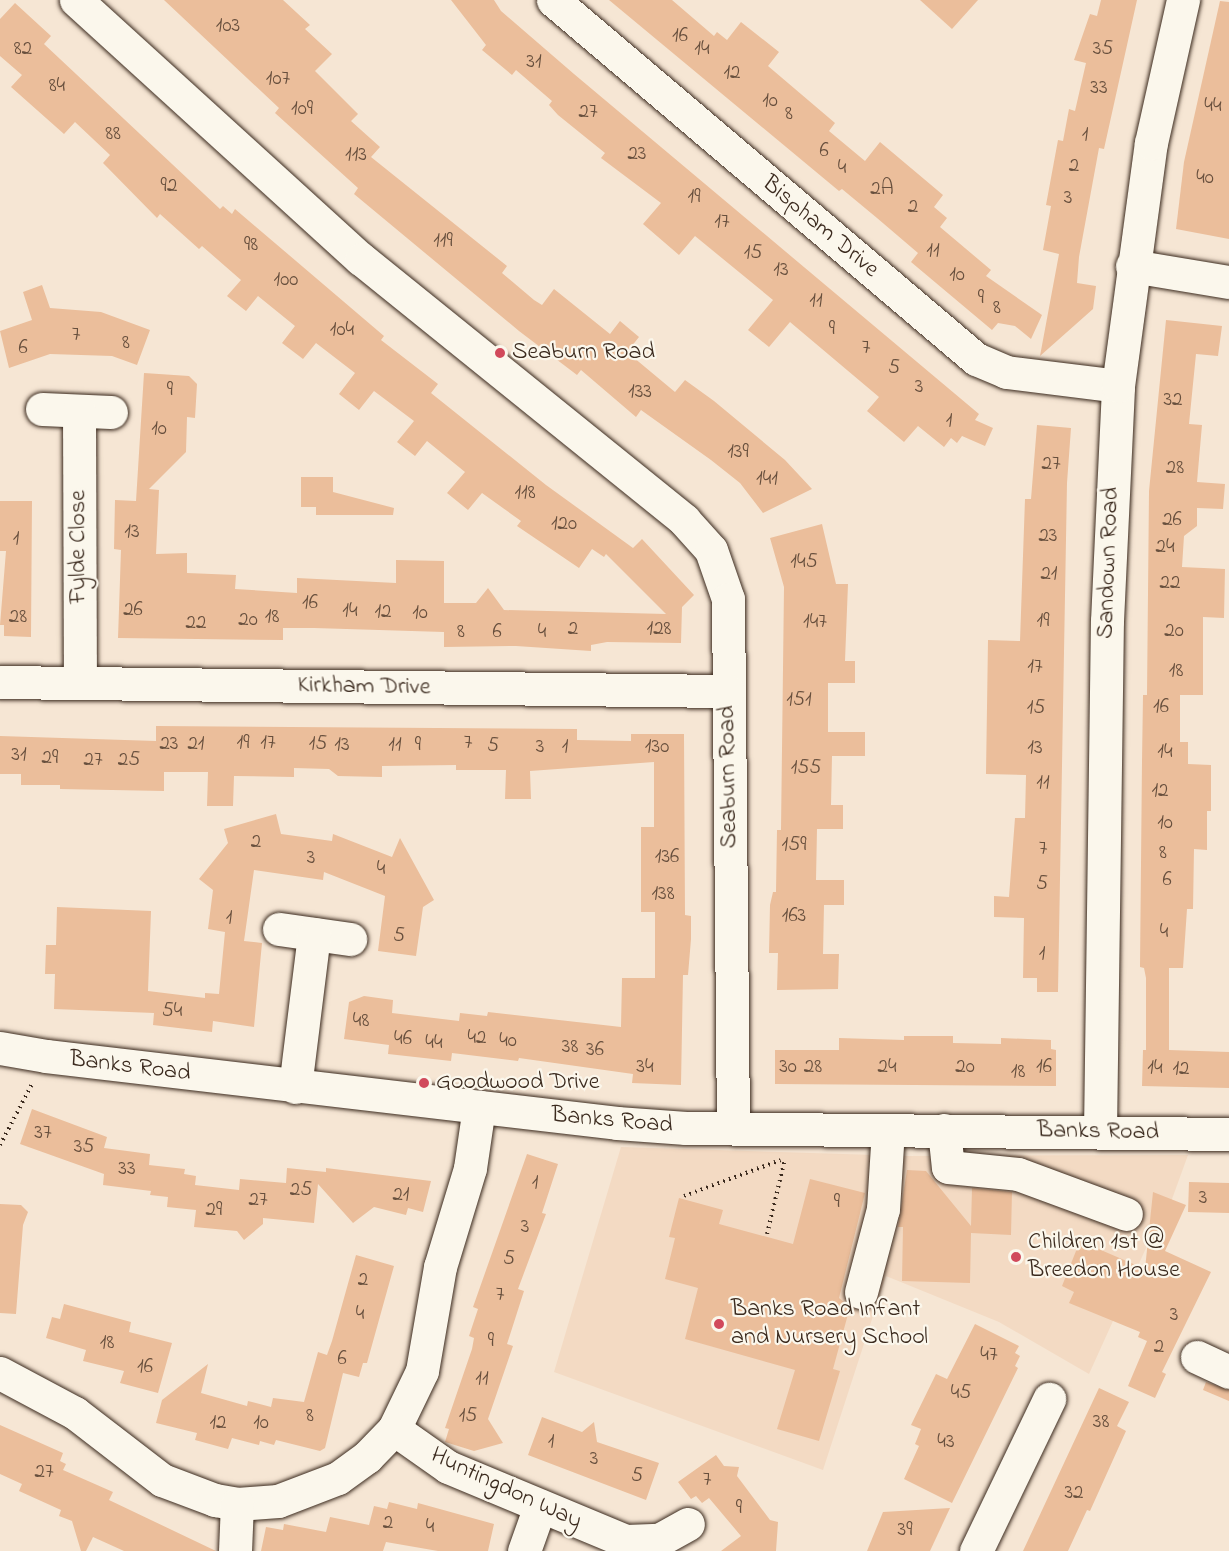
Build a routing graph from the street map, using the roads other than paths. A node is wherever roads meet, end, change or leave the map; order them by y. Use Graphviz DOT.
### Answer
graph roads {
  1 [pos="76,0"];
  2 [pos="553,0"];
  3 [pos="1183,0"];
  4 [pos="1132,266"];
  5 [pos="1229,282"];
  6 [pos="1118,387"];
  7 [pos="42,410"];
  8 [pos="79,411"];
  9 [pos="111,412"];
  10 [pos="0,682"];
  11 [pos="80,683"];
  12 [pos="728,692"];
  13 [pos="279,929"];
  14 [pos="314,934"];
  15 [pos="350,939"];
  16 [pos="0,1048"];
  17 [pos="295,1087"];
  18 [pos="479,1107"];
  19 [pos="733,1128"];
  20 [pos="888,1130"];
  21 [pos="944,1131"];
  22 [pos="1100,1132"];
  23 [pos="1229,1134"];
  24 [pos="1126,1214"];
  25 [pos="861,1292"];
  26 [pos="1197,1357"];
  27 [pos="0,1372"];
  28 [pos="1229,1372"];
  29 [pos="1049,1399"];
  30 [pos="394,1429"];
  31 [pos="237,1504"];
  32 [pos="540,1506"];
  33 [pos="688,1524"];
  34 [pos="661,1545"];
  35 [pos="236,1551"];
  36 [pos="524,1551"];
  37 [pos="976,1551"];
  1 -- 12 [label="street, Seaburn Road"];
  2 -- 6 [label="street, Bispham Drive"];
  3 -- 4 [label="street, Sandown Road"];
  4 -- 5 [label="street"];
  4 -- 6 [label="street, Sandown Road"];
  6 -- 22 [label="street, Sandown Road"];
  7 -- 8 [label="street"];
  8 -- 9 [label="street"];
  8 -- 11 [label="street, Fylde Close"];
  10 -- 11 [label="street, Kirkham Drive"];
  11 -- 12 [label="street, Kirkham Drive"];
  12 -- 19 [label="street, Seaburn Road"];
  13 -- 14 [label="street"];
  14 -- 15 [label="street"];
  14 -- 17 [label="street"];
  16 -- 17 [label="street, Banks Road"];
  17 -- 18 [label="street, Banks Road"];
  18 -- 19 [label="street, Banks Road"];
  18 -- 30 [label="street"];
  19 -- 20 [label="street, Banks Road"];
  20 -- 21 [label="street, Banks Road"];
  20 -- 25 [label="street"];
  21 -- 22 [label="street, Banks Road"];
  21 -- 24 [label="street"];
  22 -- 23 [label="street, Banks Road"];
  26 -- 28 [label="street"];
  27 -- 31 [label="street"];
  29 -- 37 [label="street"];
  30 -- 31 [label="street"];
  30 -- 32 [label="street, Huntingdon Way"];
  31 -- 35 [label="street"];
  32 -- 34 [label="street, Huntingdon Way"];
  32 -- 36 [label="street"];
  33 -- 34 [label="street, Huntingdon Way"];
}
